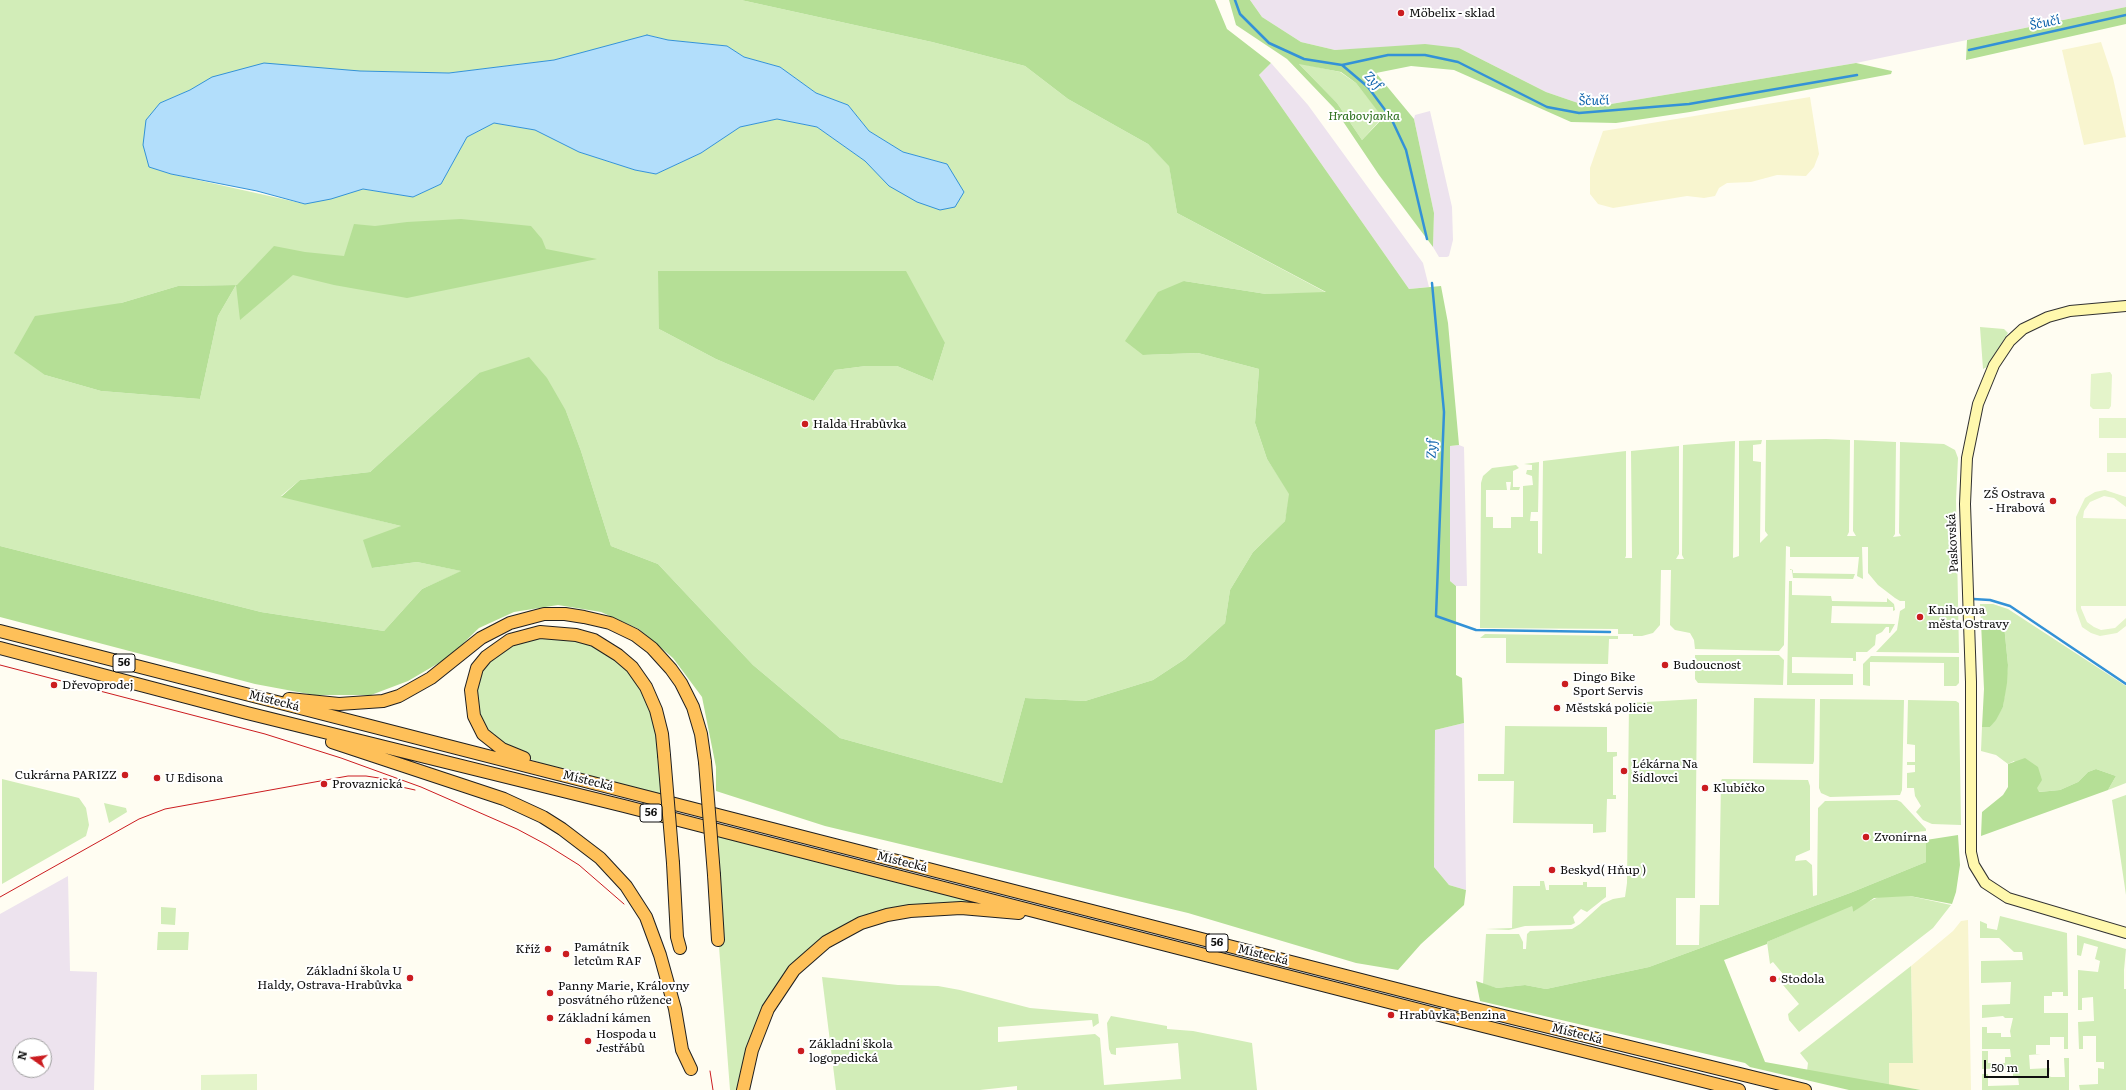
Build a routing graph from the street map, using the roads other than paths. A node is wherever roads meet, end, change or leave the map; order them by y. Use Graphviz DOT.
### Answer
graph roads {
  1 [pos="2126,306"];
  2 [pos="0,631"];
  3 [pos="0,648"];
  4 [pos="248,695"];
  5 [pos="247,714"];
  6 [pos="630,792"];
  7 [pos="1054,916"];
  8 [pos="2126,933"];
  9 [pos="718,940"];
  10 [pos="680,948"];
  11 [pos="691,1069"];
  12 [pos="743,1090"];
  13 [pos="1739,1090"];
  14 [pos="1805,1090"];
  1 -- 8 [label="main road, Paskovská"];
  2 -- 4 [label="highway, Místecká / 56"];
  3 -- 5 [label="highway, Místecká / 56"];
  4 -- 6 [label="highway, Místecká / 56"];
  4 -- 9 [label="highway, 56, bridge"];
  5 -- 7 [label="highway, Místecká / 56"];
  5 -- 11 [label="highway, 56"];
  6 -- 10 [label="highway, 56, bridge"];
  6 -- 14 [label="highway, Místecká / 56"];
  7 -- 12 [label="highway, 56"];
  7 -- 13 [label="highway, Místecká / 56"];
}
